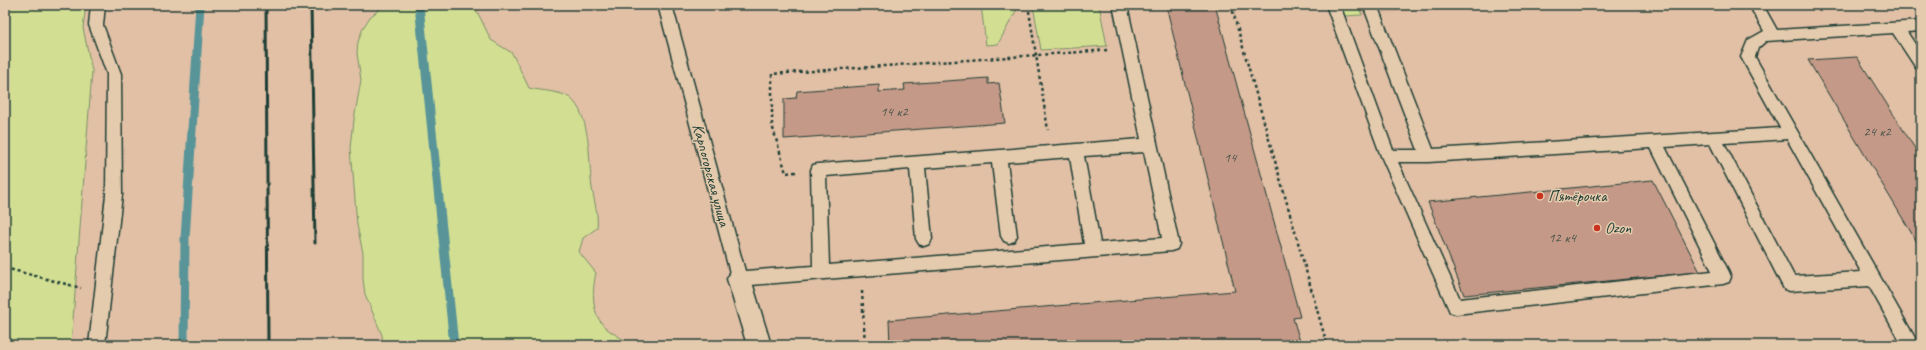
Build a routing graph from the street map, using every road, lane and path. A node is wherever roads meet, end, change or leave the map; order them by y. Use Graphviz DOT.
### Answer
graph roads {
  1 [pos="98,5"];
  2 [pos="665,5"];
  3 [pos="1028,5"];
  4 [pos="1120,5"];
  5 [pos="1231,5"];
  6 [pos="1238,5"];
  7 [pos="1333,5"];
  8 [pos="1370,5"];
  9 [pos="1756,5"];
  10 [pos="1921,26"];
  11 [pos="1897,28"];
  12 [pos="1773,35"];
  13 [pos="1129,49"];
  14 [pos="1036,56"];
  15 [pos="1921,64"];
  16 [pos="1792,133"];
  17 [pos="1714,138"];
  18 [pos="1655,142"];
  19 [pos="1150,145"];
  20 [pos="1076,151"];
  21 [pos="1052,152"];
  22 [pos="999,156"];
  23 [pos="1388,156"];
  24 [pos="1428,156"];
  25 [pos="917,163"];
  26 [pos="818,170"];
  27 [pos="1009,236"];
  28 [pos="924,239"];
  29 [pos="1093,250"];
  30 [pos="5,268"];
  31 [pos="861,269"];
  32 [pos="821,272"];
  33 [pos="1874,278"];
  34 [pos="739,279"];
  35 [pos="103,294"];
  36 [pos="97,345"];
  37 [pos="759,345"];
  38 [pos="865,345"];
  39 [pos="1327,345"];
  40 [pos="1911,345"];
  1 -- 35 [label="lane"];
  2 -- 34 [label="lane, Карпогорская улица"];
  3 -- 14 [label="path"];
  4 -- 13 [label="lane"];
  5 -- 6 [label="path"];
  5 -- 39 [label="path"];
  7 -- 23 [label="lane"];
  8 -- 24 [label="lane"];
  9 -- 12 [label="lane"];
  10 -- 11 [label="lane"];
  11 -- 12 [label="lane"];
  11 -- 15 [label="lane"];
  12 -- 16 [label="lane"];
  13 -- 14 [label="path"];
  13 -- 19 [label="lane"];
  14 -- 21 [label="path"];
  14 -- 26 [label="path"];
  16 -- 17 [label="lane"];
  16 -- 33 [label="lane"];
  17 -- 18 [label="lane"];
  17 -- 33 [label="lane"];
  18 -- 23 [label="lane"];
  18 -- 24 [label="lane"];
  19 -- 20 [label="lane"];
  19 -- 29 [label="lane"];
  20 -- 21 [label="lane"];
  20 -- 29 [label="lane"];
  21 -- 22 [label="lane"];
  22 -- 25 [label="lane"];
  22 -- 27 [label="lane"];
  23 -- 24 [label="lane"];
  25 -- 26 [label="lane"];
  25 -- 28 [label="lane"];
  26 -- 32 [label="lane"];
  29 -- 31 [label="lane"];
  30 -- 35 [label="path"];
  31 -- 32 [label="lane"];
  31 -- 38 [label="path"];
  32 -- 34 [label="lane"];
  33 -- 40 [label="lane"];
  34 -- 37 [label="street, Карпогорская улица"];
  35 -- 36 [label="lane"];
}
